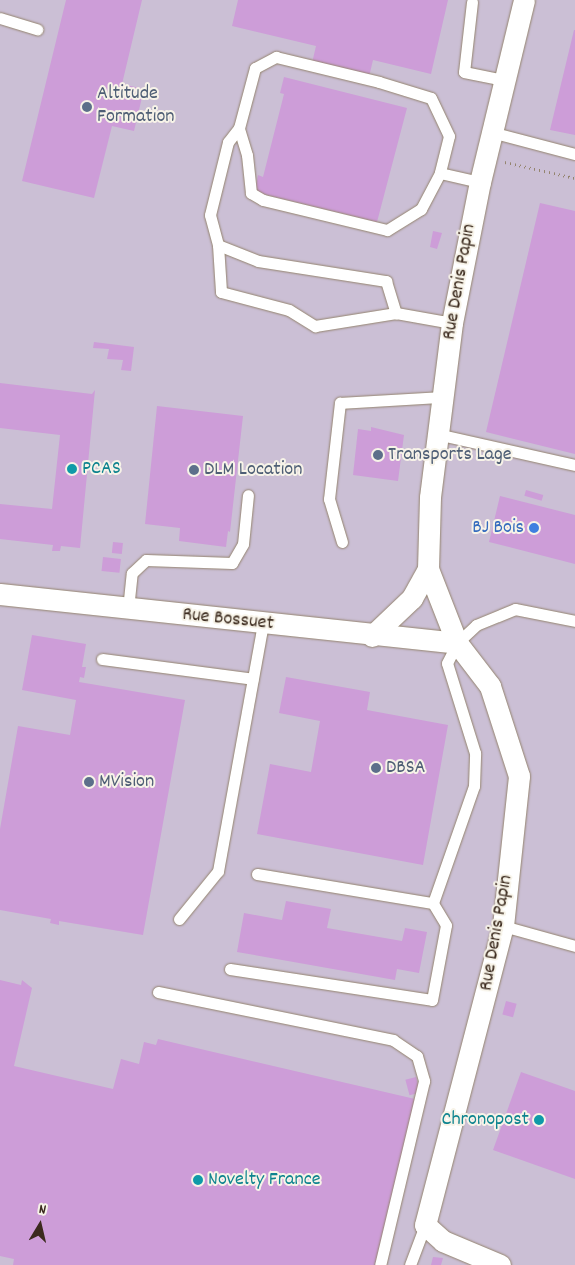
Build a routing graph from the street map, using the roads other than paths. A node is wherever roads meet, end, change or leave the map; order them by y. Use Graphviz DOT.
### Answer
graph roads {
  1 [pos="524,0"];
  2 [pos="472,2"];
  3 [pos="0,18"];
  4 [pos="37,29"];
  5 [pos="504,80"];
  6 [pos="239,128"];
  7 [pos="492,132"];
  8 [pos="575,154"];
  9 [pos="440,173"];
  10 [pos="480,182"];
  11 [pos="218,245"];
  12 [pos="396,313"];
  13 [pos="452,323"];
  14 [pos="442,397"];
  15 [pos="437,434"];
  16 [pos="575,465"];
  17 [pos="248,495"];
  18 [pos="342,542"];
  19 [pos="428,569"];
  20 [pos="0,594"];
  21 [pos="128,609"];
  22 [pos="575,621"];
  23 [pos="263,624"];
  24 [pos="372,636"];
  25 [pos="457,643"];
  26 [pos="102,659"];
  27 [pos="252,679"];
  28 [pos="257,874"];
  29 [pos="434,903"];
  30 [pos="179,919"];
  31 [pos="503,926"];
  32 [pos="575,946"];
  33 [pos="230,968"];
  34 [pos="158,992"];
  35 [pos="425,1225"];
  36 [pos="380,1265"];
  37 [pos="410,1265"];
  38 [pos="500,1265"];
  1 -- 5 [label="street, Rue Denis Papin"];
  2 -- 5 [label="lane"];
  3 -- 4 [label="lane"];
  5 -- 7 [label="street, Rue Denis Papin"];
  6 -- 9 [label="lane"];
  6 -- 9 [label="lane"];
  6 -- 11 [label="lane"];
  7 -- 8 [label="lane"];
  7 -- 10 [label="street, Rue Denis Papin"];
  9 -- 10 [label="lane"];
  10 -- 13 [label="street, Rue Denis Papin"];
  11 -- 12 [label="lane"];
  11 -- 12 [label="lane"];
  12 -- 13 [label="lane"];
  13 -- 14 [label="street, Rue Denis Papin"];
  14 -- 15 [label="street, Rue Denis Papin"];
  14 -- 18 [label="lane"];
  15 -- 16 [label="lane"];
  15 -- 19 [label="street, Rue Denis Papin"];
  17 -- 21 [label="lane"];
  19 -- 24 [label="street, Rue Denis Papin"];
  19 -- 25 [label="street, Rue Denis Papin"];
  20 -- 21 [label="street, Rue Bossuet"];
  21 -- 23 [label="street, Rue Bossuet"];
  22 -- 25 [label="lane"];
  23 -- 24 [label="street, Rue Bossuet"];
  23 -- 27 [label="lane"];
  24 -- 25 [label="street, Rue Bossuet"];
  25 -- 29 [label="lane"];
  25 -- 31 [label="street, Rue Denis Papin"];
  26 -- 27 [label="lane"];
  27 -- 30 [label="lane"];
  28 -- 29 [label="lane"];
  29 -- 33 [label="lane"];
  31 -- 32 [label="lane"];
  31 -- 35 [label="street, Rue Denis Papin"];
  34 -- 36 [label="lane"];
  35 -- 37 [label="lane"];
  35 -- 38 [label="street"];
}
